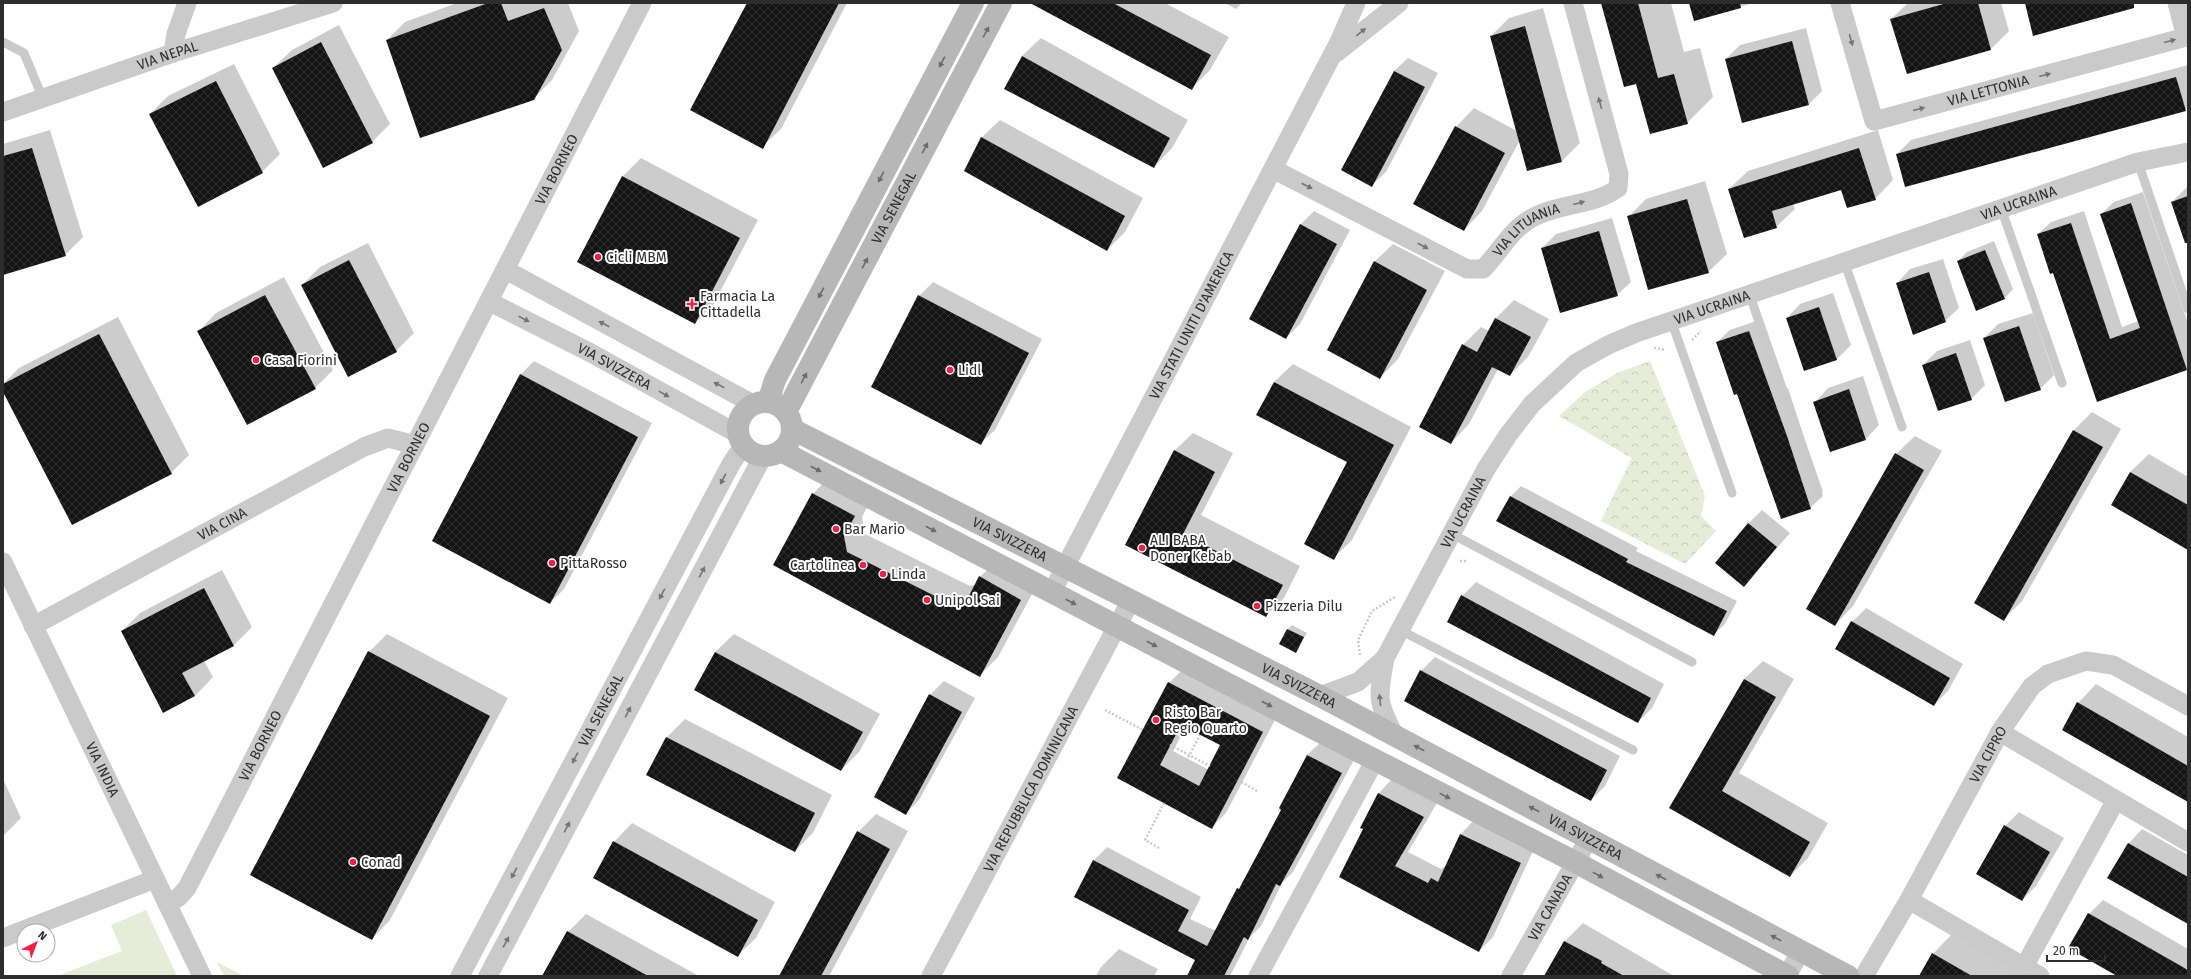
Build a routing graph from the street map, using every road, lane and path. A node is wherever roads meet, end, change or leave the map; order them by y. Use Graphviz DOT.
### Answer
graph roads {
  1 [pos="187,3"];
  2 [pos="333,3"];
  3 [pos="642,3"];
  4 [pos="973,3"];
  5 [pos="1001,3"];
  6 [pos="1356,3"];
  7 [pos="1399,3"];
  8 [pos="1573,3"];
  9 [pos="1840,3"];
  10 [pos="2177,3"];
  11 [pos="3,42"];
  12 [pos="173,53"];
  13 [pos="1331,57"];
  14 [pos="43,99"];
  15 [pos="3,112"];
  16 [pos="2188,152"];
  17 [pos="2138,162"];
  18 [pos="1273,169"];
  19 [pos="2001,208"];
  20 [pos="1844,261"];
  21 [pos="506,270"];
  22 [pos="1749,293"];
  23 [pos="490,302"];
  24 [pos="2188,309"];
  25 [pos="1671,320"];
  26 [pos="1703,329"];
  27 [pos="1679,345"];
  28 [pos="1648,348"];
  29 [pos="2062,383"];
  30 [pos="760,403"];
  31 [pos="789,420"];
  32 [pos="1902,427"];
  33 [pos="741,440"];
  34 [pos="415,445"];
  35 [pos="772,453"];
  36 [pos="1818,492"];
  37 [pos="1732,493"];
  38 [pos="889,494"];
  39 [pos="1452,534"];
  40 [pos="974,537"];
  41 [pos="3,562"];
  42 [pos="1065,567"];
  43 [pos="1400,591"];
  44 [pos="1052,592"];
  45 [pos="1130,602"];
  46 [pos="33,626"];
  47 [pos="1117,626"];
  48 [pos="1400,630"];
  49 [pos="1385,658"];
  50 [pos="1359,661"];
  51 [pos="1692,662"];
  52 [pos="1320,696"];
  53 [pos="2188,706"];
  54 [pos="1105,710"];
  55 [pos="1143,730"];
  56 [pos="2000,732"];
  57 [pos="1200,735"];
  58 [pos="1395,736"];
  59 [pos="1170,745"];
  60 [pos="1633,750"];
  61 [pos="1190,755"];
  62 [pos="1375,760"];
  63 [pos="1210,766"];
  64 [pos="1179,775"];
  65 [pos="1238,780"];
  66 [pos="1257,791"];
  67 [pos="2116,800"];
  68 [pos="1164,803"];
  69 [pos="1589,838"];
  70 [pos="2188,842"];
  71 [pos="1159,848"];
  72 [pos="1575,862"];
  73 [pos="154,879"];
  74 [pos="1909,900"];
  75 [pos="167,904"];
  76 [pos="3,938"];
  77 [pos="1800,952"];
  78 [pos="2032,971"];
  79 [pos="202,976"];
  80 [pos="460,976"];
  81 [pos="488,976"];
  82 [pos="931,976"];
  83 [pos="1258,976"];
  84 [pos="1511,976"];
  85 [pos="1787,976"];
  86 [pos="1848,976"];
  87 [pos="1864,976"];
  1 -- 12 [label="street"];
  2 -- 12 [label="street, VIA NEPAL"];
  3 -- 21 [label="street, VIA BORNEO"];
  4 -- 30 [label="main road, VIA SENEGAL, one-way"];
  31 -- 5 [label="main road, VIA SENEGAL, one-way"];
  6 -- 13 [label="street, VIA STATI UNITI D'AMERICA"];
  13 -- 7 [label="street, VIA STATI UNITI D'AMERICA, one-way"];
  18 -- 8 [label="street, VIA LITUANIA, one-way"];
  9 -- 10 [label="street, VIA LETTONIA, one-way"];
  11 -- 14 [label="lane"];
  12 -- 14 [label="street, VIA NEPAL"];
  13 -- 18 [label="street, VIA STATI UNITI D'AMERICA"];
  14 -- 15 [label="street, VIA NEPAL"];
  16 -- 17 [label="street, VIA UCRAINA"];
  17 -- 19 [label="street, VIA UCRAINA"];
  17 -- 24 [label="lane"];
  18 -- 42 [label="street, VIA STATI UNITI D'AMERICA"];
  19 -- 20 [label="street, VIA UCRAINA"];
  19 -- 29 [label="lane"];
  20 -- 22 [label="street, VIA UCRAINA"];
  20 -- 32 [label="lane"];
  21 -- 23 [label="street, VIA BORNEO"];
  30 -- 21 [label="street, one-way"];
  22 -- 25 [label="street, VIA UCRAINA"];
  22 -- 36 [label="lane"];
  23 -- 33 [label="street, VIA SVIZZERA, one-way"];
  23 -- 34 [label="street, VIA BORNEO"];
  25 -- 27 [label="lane"];
  25 -- 39 [label="street, VIA UCRAINA"];
  26 -- 27 [label="path"];
  27 -- 28 [label="path"];
  27 -- 37 [label="lane"];
  30 -- 31 [label="main road"];
  30 -- 33 [label="main road"];
  31 -- 35 [label="main road"];
  31 -- 38 [label="main road, VIA SVIZZERA"];
  33 -- 35 [label="main road"];
  33 -- 80 [label="street, VIA SENEGAL, one-way"];
  34 -- 46 [label="street, VIA CINA"];
  34 -- 75 [label="street, VIA BORNEO"];
  35 -- 38 [label="main road, VIA SVIZZERA, one-way"];
  81 -- 35 [label="street, VIA SENEGAL, one-way"];
  38 -- 40 [label="main road, VIA SVIZZERA"];
  39 -- 48 [label="street, VIA UCRAINA"];
  39 -- 51 [label="lane"];
  40 -- 42 [label="main road, VIA SVIZZERA"];
  40 -- 44 [label="main road, VIA SVIZZERA"];
  41 -- 46 [label="street, VIA INDIA"];
  42 -- 44 [label="street, VIA STATI UNITI D'AMERICA"];
  42 -- 45 [label="main road, VIA SVIZZERA"];
  43 -- 50 [label="path"];
  44 -- 47 [label="main road, VIA SVIZZERA, one-way"];
  45 -- 47 [label="street, VIA REPUBBLICA DOMINICANA"];
  45 -- 52 [label="main road, VIA SVIZZERA"];
  46 -- 73 [label="street, VIA INDIA"];
  47 -- 62 [label="main road, VIA SVIZZERA, one-way"];
  47 -- 82 [label="street, VIA REPUBBLICA DOMINICANA"];
  48 -- 49 [label="street, VIA UCRAINA"];
  48 -- 60 [label="lane"];
  49 -- 52 [label="street, VIA UCRAINA"];
  58 -- 49 [label="street, VIA UCRAINA, one-way"];
  52 -- 58 [label="main road, VIA SVIZZERA"];
  53 -- 56 [label="street, VIA CIPRO"];
  54 -- 55 [label="path"];
  56 -- 67 [label="street"];
  56 -- 74 [label="street, VIA CIPRO"];
  57 -- 61 [label="path"];
  69 -- 58 [label="main road, VIA SVIZZERA, one-way"];
  59 -- 61 [label="path"];
  61 -- 63 [label="path"];
  61 -- 64 [label="path"];
  62 -- 72 [label="main road, VIA SVIZZERA, one-way"];
  62 -- 83 [label="street"];
  65 -- 66 [label="path"];
  67 -- 70 [label="street"];
  67 -- 78 [label="street"];
  68 -- 71 [label="path"];
  69 -- 72 [label="street, VIA CANADA"];
  77 -- 69 [label="main road, VIA SVIZZERA, one-way"];
  72 -- 84 [label="street, VIA CANADA"];
  72 -- 85 [label="main road, VIA SVIZZERA, one-way"];
  73 -- 75 [label="street, VIA INDIA"];
  73 -- 76 [label="street"];
  74 -- 78 [label="street"];
  74 -- 87 [label="street, VIA CIPRO"];
  75 -- 79 [label="street, VIA INDIA"];
  77 -- 85 [label="street, VIA SVIZZERA"];
  77 -- 86 [label="main road, VIA SVIZZERA"];
}
